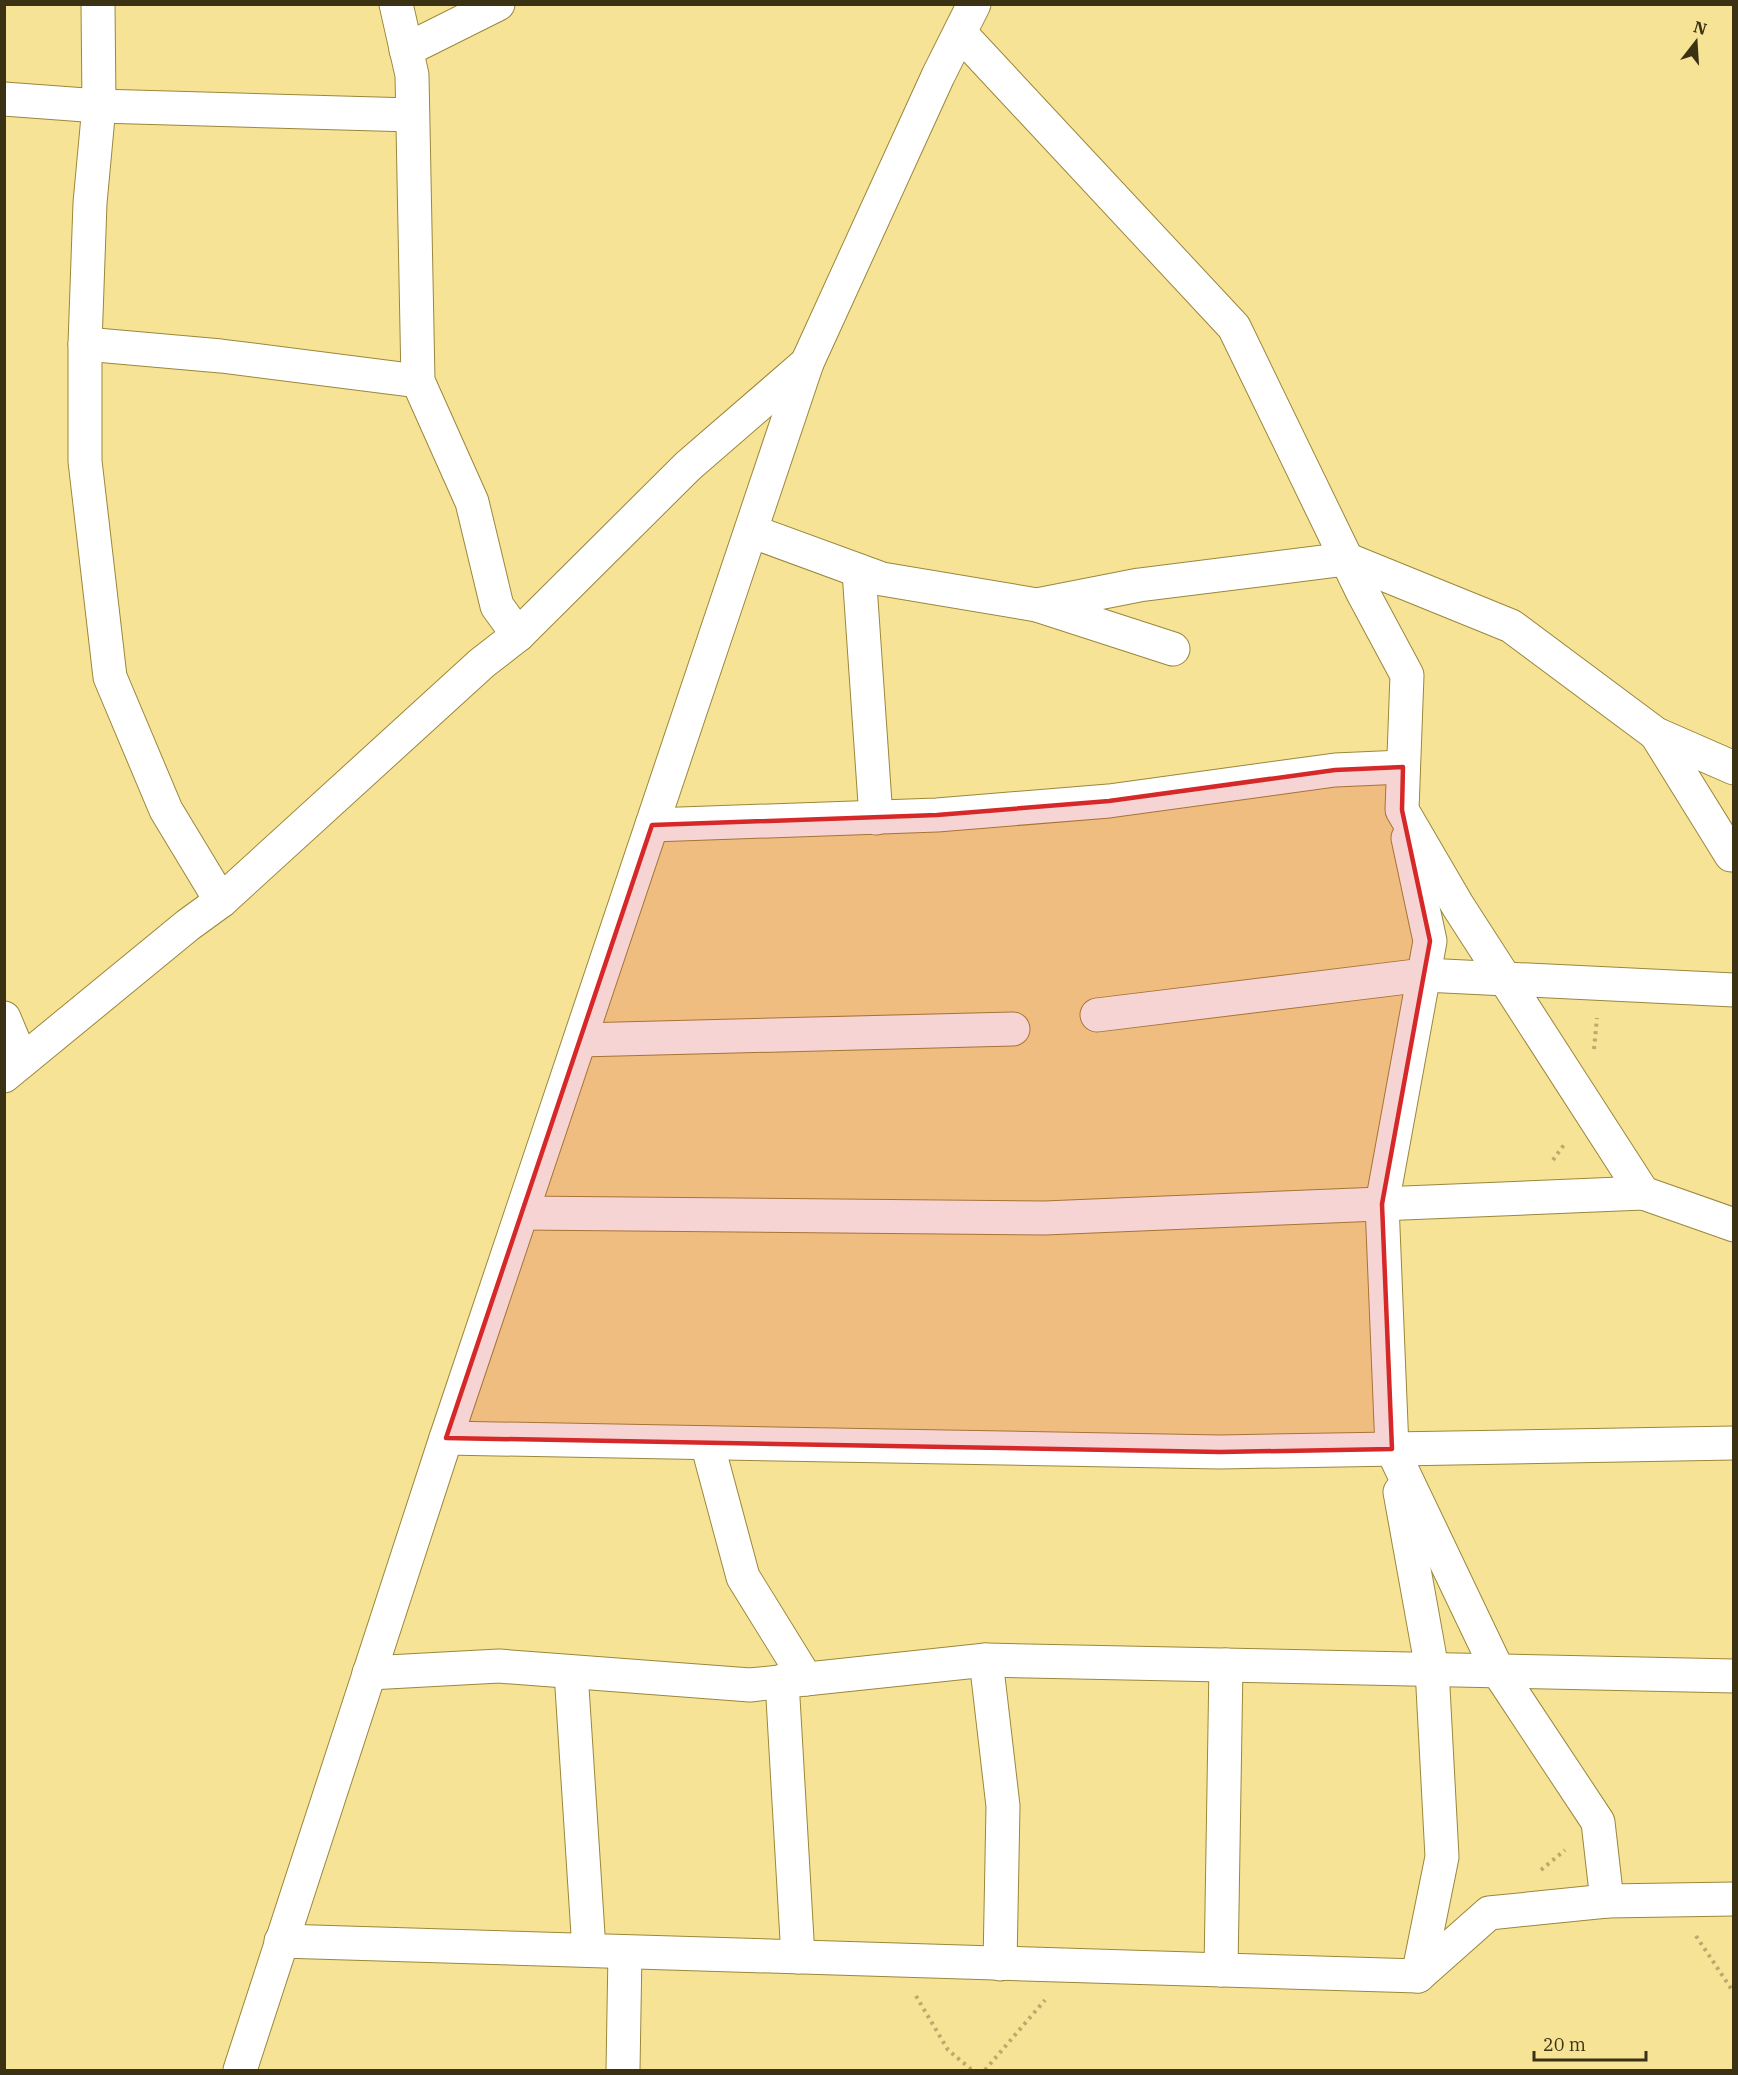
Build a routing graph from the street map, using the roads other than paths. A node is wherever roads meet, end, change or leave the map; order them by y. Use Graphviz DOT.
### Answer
graph roads {
  1 [pos="98,4"];
  2 [pos="396,4"];
  3 [pos="498,4"];
  4 [pos="974,4"];
  5 [pos="960,33"];
  6 [pos="406,50"];
  7 [pos="4,99"];
  8 [pos="99,106"];
  9 [pos="412,115"];
  10 [pos="85,344"];
  11 [pos="807,363"];
  12 [pos="418,381"];
  13 [pos="751,531"];
  14 [pos="1346,559"];
  15 [pos="859,571"];
  16 [pos="1037,605"];
  17 [pos="518,635"];
  18 [pos="1173,649"];
  19 [pos="1656,734"];
  20 [pos="1403,767"];
  21 [pos="1734,768"];
  22 [pos="1402,810"];
  23 [pos="876,818"];
  24 [pos="652,825"];
  25 [pos="1731,855"];
  26 [pos="221,901"];
  27 [pos="1424,975"];
  28 [pos="1507,979"];
  29 [pos="1734,990"];
  30 [pos="1097,1015"];
  31 [pos="4,1018"];
  32 [pos="1013,1029"];
  33 [pos="580,1040"];
  34 [pos="13,1068"];
  35 [pos="1643,1192"];
  36 [pos="1382,1204"];
  37 [pos="522,1213"];
  38 [pos="1734,1225"];
  39 [pos="446,1438"];
  40 [pos="707,1443"];
  41 [pos="1734,1443"];
  42 [pos="1392,1449"];
  43 [pos="986,1660"];
  44 [pos="1226,1665"];
  45 [pos="1432,1669"];
  46 [pos="1498,1671"];
  47 [pos="571,1672"];
  48 [pos="369,1673"];
  49 [pos="1734,1676"];
  50 [pos="794,1680"];
  51 [pos="1734,1899"];
  52 [pos="1607,1901"];
  53 [pos="281,1941"];
  54 [pos="589,1950"];
  55 [pos="625,1952"];
  56 [pos="798,1957"];
  57 [pos="1000,1964"];
  58 [pos="1221,1970"];
  59 [pos="1418,1976"];
  60 [pos="240,2070"];
  61 [pos="623,2070"];
  1 -- 8 [label="street"];
  2 -- 6 [label="street"];
  3 -- 6 [label="street"];
  4 -- 5 [label="street"];
  5 -- 11 [label="street"];
  5 -- 14 [label="street"];
  6 -- 9 [label="street"];
  7 -- 8 [label="street"];
  8 -- 9 [label="street"];
  8 -- 10 [label="street"];
  9 -- 12 [label="street"];
  10 -- 12 [label="street"];
  10 -- 26 [label="street"];
  11 -- 13 [label="street"];
  11 -- 17 [label="street"];
  12 -- 17 [label="street"];
  13 -- 15 [label="street"];
  13 -- 24 [label="street"];
  14 -- 16 [label="street"];
  14 -- 19 [label="street"];
  14 -- 20 [label="street"];
  15 -- 16 [label="street"];
  15 -- 23 [label="street"];
  16 -- 18 [label="street"];
  17 -- 26 [label="street"];
  19 -- 21 [label="street"];
  19 -- 25 [label="street"];
  20 -- 22 [label="street"];
  20 -- 23 [label="street"];
  22 -- 27 [label="street"];
  22 -- 28 [label="street"];
  23 -- 24 [label="street"];
  24 -- 33 [label="street"];
  26 -- 34 [label="street"];
  27 -- 28 [label="street"];
  27 -- 30 [label="street"];
  27 -- 36 [label="street"];
  28 -- 29 [label="street"];
  28 -- 35 [label="street"];
  31 -- 34 [label="street"];
  32 -- 33 [label="street"];
  33 -- 37 [label="street"];
  35 -- 36 [label="street"];
  35 -- 38 [label="street"];
  36 -- 37 [label="street"];
  36 -- 42 [label="street"];
  37 -- 39 [label="street"];
  39 -- 40 [label="street"];
  39 -- 48 [label="street"];
  40 -- 42 [label="street"];
  40 -- 50 [label="street"];
  41 -- 42 [label="street"];
  42 -- 45 [label="street"];
  42 -- 46 [label="street"];
  43 -- 44 [label="street"];
  43 -- 50 [label="street"];
  43 -- 57 [label="street"];
  44 -- 45 [label="street"];
  44 -- 58 [label="street"];
  45 -- 46 [label="street"];
  45 -- 59 [label="street"];
  46 -- 49 [label="street"];
  46 -- 52 [label="street"];
  47 -- 48 [label="street"];
  47 -- 50 [label="street"];
  47 -- 54 [label="street"];
  48 -- 53 [label="street"];
  50 -- 56 [label="street"];
  51 -- 52 [label="street"];
  52 -- 59 [label="street"];
  53 -- 54 [label="street"];
  53 -- 60 [label="street"];
  54 -- 55 [label="street"];
  55 -- 56 [label="street"];
  55 -- 61 [label="street"];
  56 -- 57 [label="street"];
  57 -- 58 [label="street"];
  58 -- 59 [label="street"];
}
